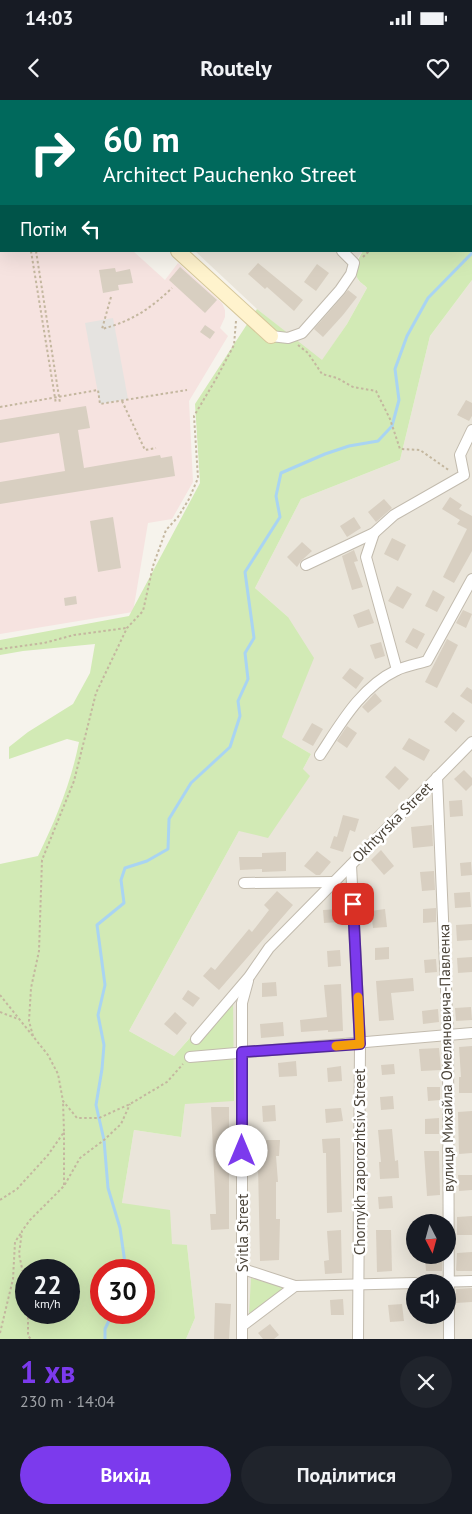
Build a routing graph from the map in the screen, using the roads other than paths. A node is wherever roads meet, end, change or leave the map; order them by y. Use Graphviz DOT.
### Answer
graph roads {
  1 [pos="179,252"];
  2 [pos="343,252"];
  3 [pos="271,336"];
  4 [pos="472,430"];
  5 [pos="468,476"];
  6 [pos="374,533"];
  7 [pos="306,565"];
  8 [pos="472,579"];
  9 [pos="397,670"];
  10 [pos="472,742"];
  11 [pos="320,755"];
  12 [pos="437,778"];
  13 [pos="351,864"];
  14 [pos="334,882"];
  15 [pos="244,884"];
  16 [pos="249,977"];
  17 [pos="472,1033"];
  18 [pos="448,1036"];
  19 [pos="196,1039"];
  20 [pos="360,1044"];
  21 [pos="242,1052"];
  22 [pos="190,1057"];
  23 [pos="242,1269"];
  24 [pos="449,1274"];
  25 [pos="472,1281"];
  26 [pos="456,1282"];
  27 [pos="406,1283"];
  28 [pos="295,1286"];
  29 [pos="358,1286"];
  30 [pos="449,1324"];
  31 [pos="242,1326"];
  32 [pos="242,1339"];
  33 [pos="358,1339"];
  34 [pos="449,1339"];
  1 -- 3 [label="street"];
  2 -- 3 [label="street"];
  4 -- 5 [label="street"];
  5 -- 6 [label="street"];
  6 -- 7 [label="street"];
  6 -- 9 [label="street"];
  8 -- 9 [label="street"];
  9 -- 11 [label="street"];
  10 -- 12 [label="street, Okhtyrska Street"];
  12 -- 13 [label="street, Okhtyrska Street"];
  12 -- 18 [label="street, вулиця Михайла Омеляновича-Павленка"];
  13 -- 14 [label="street, Okhtyrska Street"];
  13 -- 20 [label="street, Chornykh zaporozhtsiv Street"];
  14 -- 15 [label="street"];
  14 -- 16 [label="street, Okhtyrska Street"];
  16 -- 19 [label="street, Okhtyrska Street"];
  16 -- 21 [label="street, Svitla Street"];
  17 -- 18 [label="street"];
  18 -- 20 [label="street"];
  18 -- 24 [label="street, вулиця Михайла Омеляновича-Павленка"];
  20 -- 21 [label="street"];
  20 -- 29 [label="street, Chornykh zaporozhtsiv Street"];
  21 -- 22 [label="street"];
  21 -- 23 [label="street, Svitla Street"];
  23 -- 28 [label="street"];
  23 -- 31 [label="street, Svitla Street"];
  25 -- 26 [label="street"];
  27 -- 29 [label="street"];
  28 -- 29 [label="street"];
  28 -- 31 [label="street"];
  29 -- 33 [label="street, Chornykh zaporozhtsiv Street"];
  30 -- 34 [label="street, вулиця Михайла Омеляновича-Павленка"];
  31 -- 32 [label="street, Svitla Street"];
}
